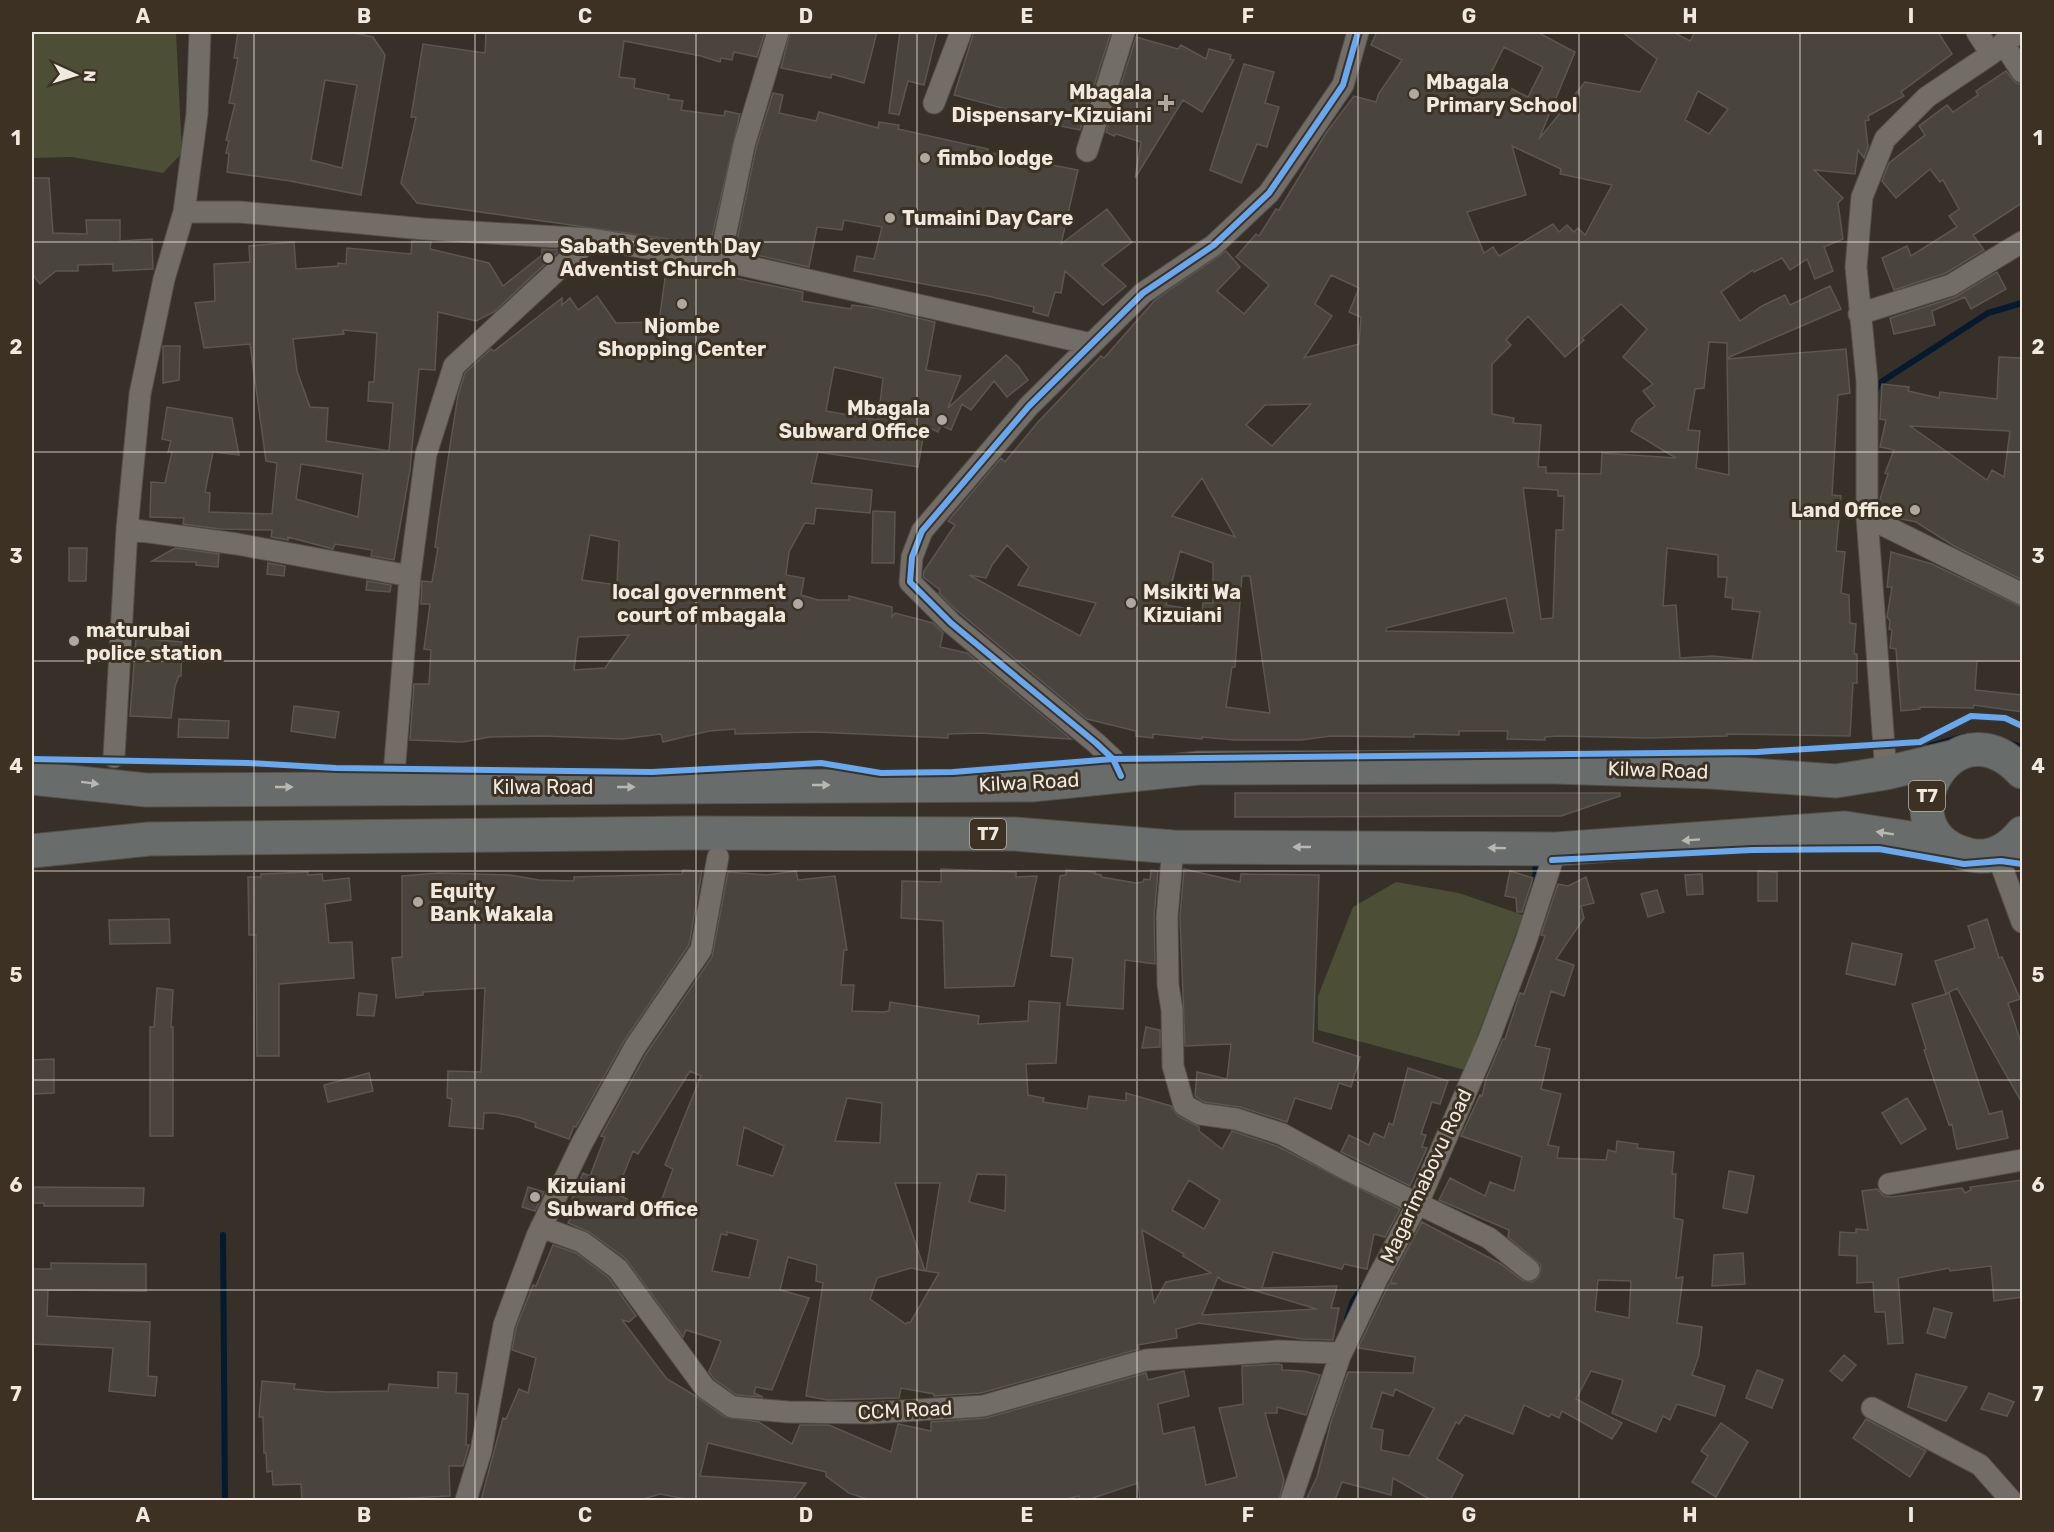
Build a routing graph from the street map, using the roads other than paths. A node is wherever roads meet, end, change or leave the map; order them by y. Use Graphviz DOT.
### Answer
graph roads {
  1 [pos="200,32"];
  2 [pos="778,32"];
  3 [pos="961,32"];
  4 [pos="1124,32"];
  5 [pos="1358,32"];
  6 [pos="1977,32"];
  7 [pos="2004,43"];
  8 [pos="2022,72"];
  9 [pos="934,103"];
  10 [pos="1087,151"];
  11 [pos="184,212"];
  12 [pos="591,239"];
  13 [pos="2022,242"];
  14 [pos="720,260"];
  15 [pos="1859,314"];
  16 [pos="1091,344"];
  17 [pos="1867,517"];
  18 [pos="127,529"];
  19 [pos="410,576"];
  20 [pos="2022,594"];
  21 [pos="114,757"];
  22 [pos="1952,757"];
  23 [pos="2017,764"];
  24 [pos="1886,773"];
  25 [pos="1121,776"];
  26 [pos="32,778"];
  27 [pos="393,787"];
  28 [pos="1943,843"];
  29 [pos="2014,844"];
  30 [pos="1173,847"];
  31 [pos="1556,849"];
  32 [pos="32,852"];
  33 [pos="718,857"];
  34 [pos="2022,922"];
  35 [pos="2022,1160"];
  36 [pos="1889,1184"];
  37 [pos="1418,1203"];
  38 [pos="541,1227"];
  39 [pos="1529,1270"];
  40 [pos="1340,1356"];
  41 [pos="1872,1408"];
  42 [pos="466,1500"];
  43 [pos="1291,1500"];
  44 [pos="2011,1500"];
  1 -- 11 [label="street"];
  2 -- 14 [label="street"];
  3 -- 9 [label="street"];
  4 -- 10 [label="street"];
  5 -- 16 [label="street"];
  6 -- 7 [label="street"];
  7 -- 8 [label="street"];
  7 -- 15 [label="street"];
  11 -- 12 [label="street"];
  11 -- 18 [label="street"];
  12 -- 14 [label="street"];
  12 -- 19 [label="street"];
  13 -- 15 [label="street"];
  14 -- 16 [label="street"];
  15 -- 17 [label="street"];
  16 -- 25 [label="street"];
  17 -- 20 [label="street"];
  17 -- 24 [label="street"];
  18 -- 19 [label="street"];
  18 -- 21 [label="street"];
  19 -- 27 [label="street"];
  22 -- 23 [label="highway, T7"];
  22 -- 24 [label="highway, Kilwa Road / T7"];
  22 -- 28 [label="highway, T7"];
  24 -- 25 [label="highway, Kilwa Road / T7"];
  27 -- 25 [label="highway, Kilwa Road / T7, one-way"];
  26 -- 27 [label="highway, Kilwa Road / T7, one-way"];
  28 -- 29 [label="highway, T7"];
  28 -- 31 [label="highway, T7, one-way"];
  29 -- 34 [label="street"];
  31 -- 30 [label="highway, T7, one-way"];
  30 -- 32 [label="highway, T7"];
  30 -- 37 [label="street"];
  31 -- 37 [label="street, Magarimabovu Road"];
  33 -- 38 [label="street"];
  35 -- 36 [label="street"];
  37 -- 39 [label="street"];
  37 -- 40 [label="street, Magarimabovu Road"];
  38 -- 40 [label="street, CCM Road"];
  38 -- 42 [label="street"];
  40 -- 43 [label="street, Magarimabovu Road"];
  41 -- 44 [label="street"];
}
